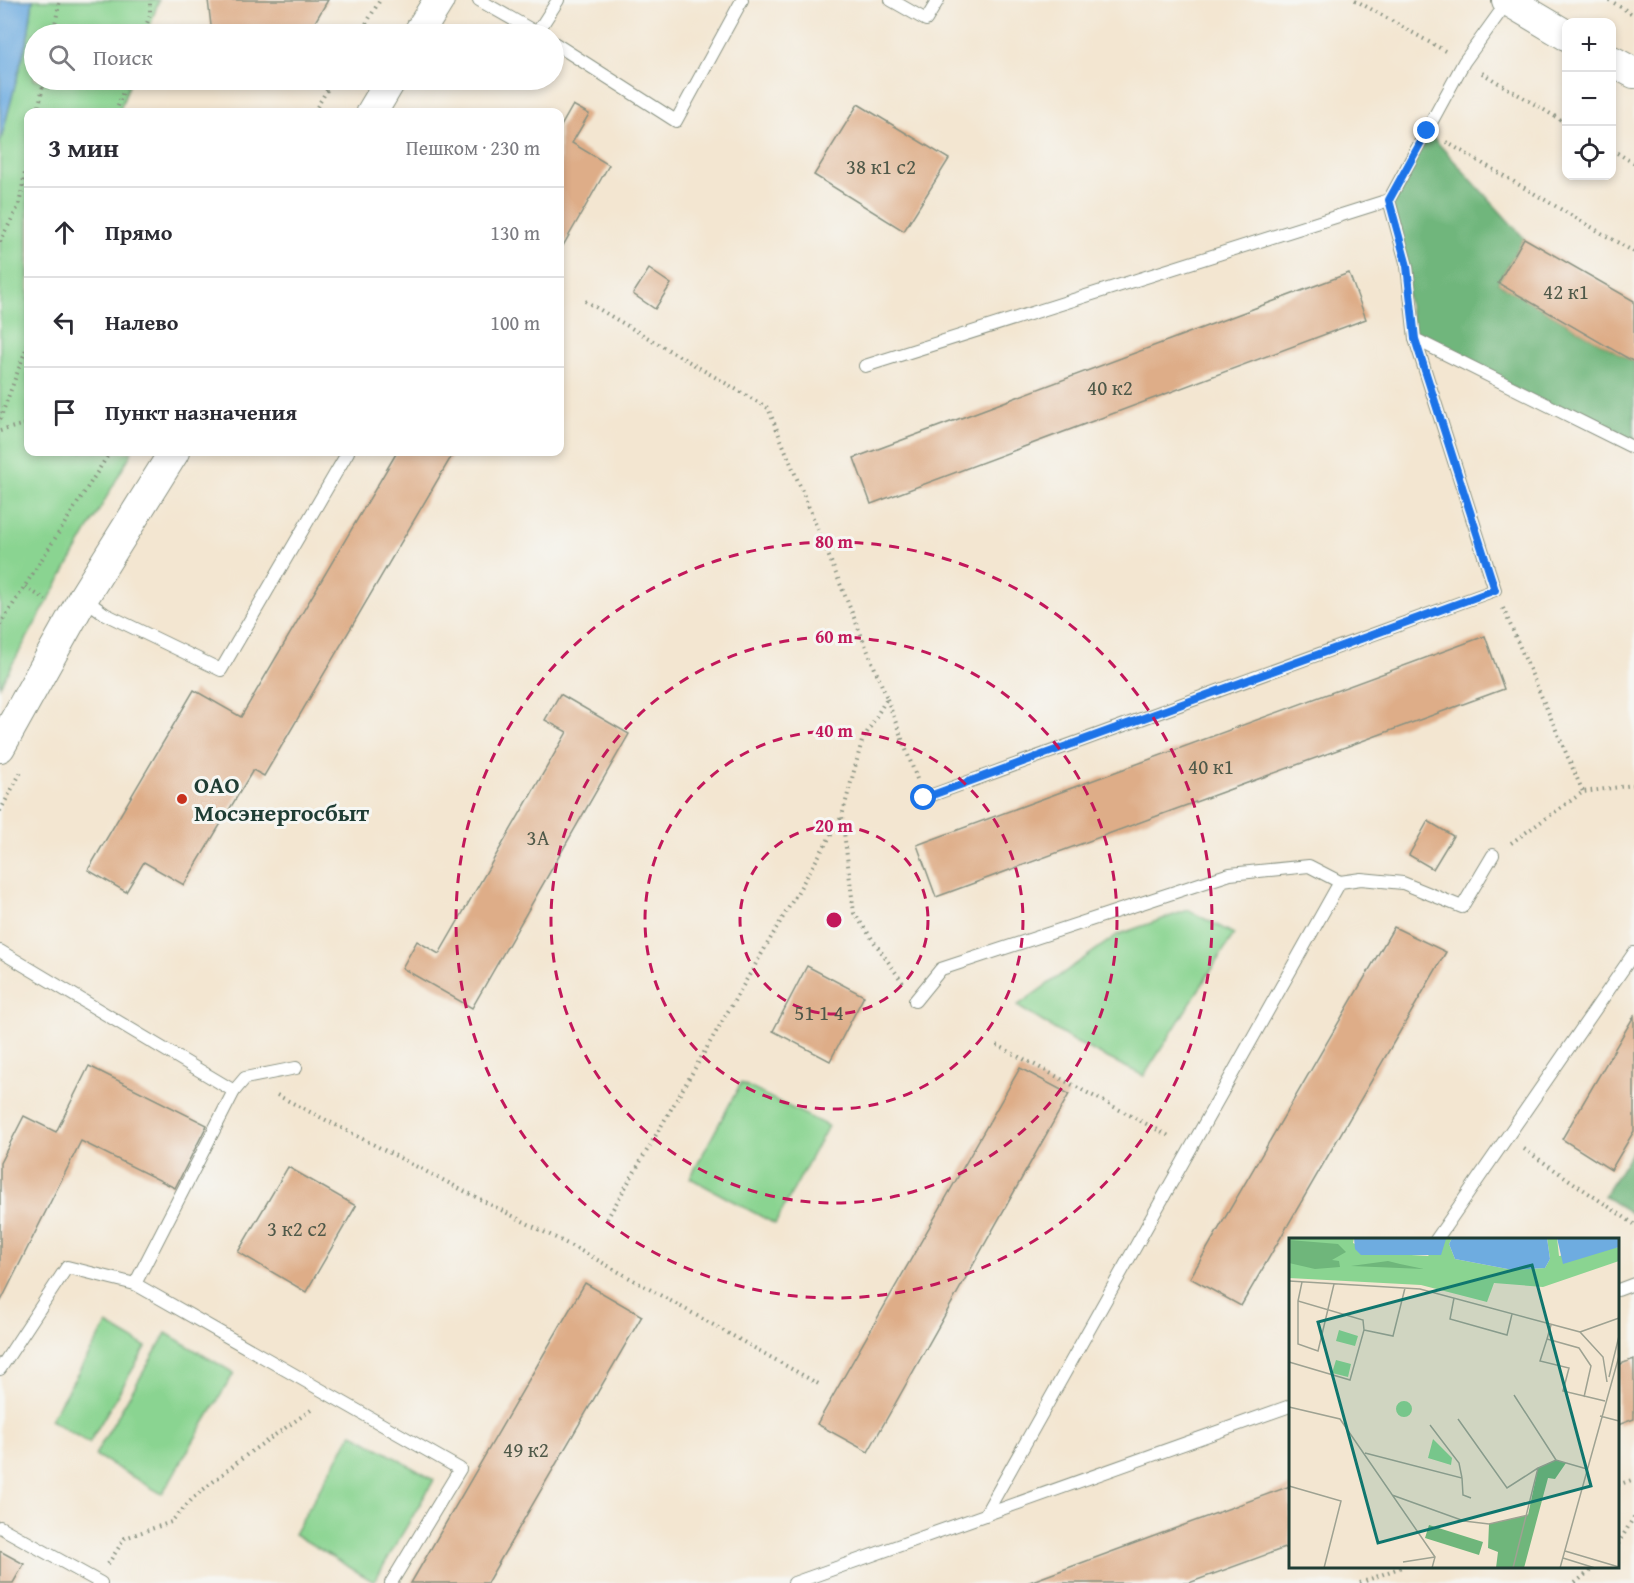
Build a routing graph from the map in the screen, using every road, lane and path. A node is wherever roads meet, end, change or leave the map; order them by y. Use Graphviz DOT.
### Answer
graph roads {
  1 [pos="60,0"];
  2 [pos="150,0"];
  3 [pos="380,0"];
  4 [pos="439,0"];
  5 [pos="479,0"];
  6 [pos="558,0"];
  7 [pos="742,0"];
  8 [pos="891,0"];
  9 [pos="938,0"];
  10 [pos="1507,0"];
  11 [pos="1609,0"];
  12 [pos="1634,15"];
  13 [pos="55,24"];
  14 [pos="147,24"];
  15 [pos="366,24"];
  16 [pos="424,24"];
  17 [pos="521,24"];
  18 [pos="544,24"];
  19 [pos="1562,33"];
  20 [pos="564,49"];
  21 [pos="1616,63"];
  22 [pos="1634,74"];
  23 [pos="42,90"];
  24 [pos="124,90"];
  25 [pos="327,90"];
  26 [pos="386,90"];
  27 [pos="39,108"];
  28 [pos="118,108"];
  29 [pos="316,108"];
  30 [pos="374,108"];
  31 [pos="1427,131"];
  32 [pos="1616,153"];
  33 [pos="1634,163"];
  34 [pos="24,178"];
  35 [pos="1389,200"];
  36 [pos="0,242"];
  37 [pos="1634,252"];
  38 [pos="585,301"];
  39 [pos="1415,339"];
  40 [pos="24,355"];
  41 [pos="865,366"];
  42 [pos="0,419"];
  43 [pos="24,424"];
  44 [pos="0,431"];
  45 [pos="1634,448"];
  46 [pos="107,456"];
  47 [pos="172,456"];
  48 [pos="346,456"];
  49 [pos="1495,590"];
  50 [pos="83,598"];
  51 [pos="0,625"];
  52 [pos="887,698"];
  53 [pos="0,747"];
  54 [pos="1634,785"];
  55 [pos="1583,792"];
  56 [pos="924,798"];
  57 [pos="842,816"];
  58 [pos="1493,855"];
  59 [pos="1340,882"];
  60 [pos="0,951"];
  61 [pos="1634,953"];
  62 [pos="915,1001"];
  63 [pos="997,1045"];
  64 [pos="296,1068"];
  65 [pos="234,1091"];
  66 [pos="294,1105"];
  67 [pos="1506,1137"];
  68 [pos="1191,1147"];
  69 [pos="608,1219"];
  70 [pos="1634,1224"];
  71 [pos="1437,1238"];
  72 [pos="135,1284"];
  73 [pos="1634,1284"];
  74 [pos="1619,1289"];
  75 [pos="0,1369"];
  76 [pos="822,1386"];
  77 [pos="332,1396"];
  78 [pos="1289,1407"];
  79 [pos="1634,1479"];
  80 [pos="1619,1484"];
  81 [pos="985,1515"];
  82 [pos="1634,1517"];
  83 [pos="0,1527"];
  84 [pos="1619,1541"];
  85 [pos="1399,1568"];
  86 [pos="1594,1568"];
  87 [pos="99,1582"];
  88 [pos="391,1583"];
  89 [pos="794,1583"];
  90 [pos="1360,1583"];
  91 [pos="1575,1583"];
  1 -- 13 [label="path"];
  2 -- 14 [label="path"];
  3 -- 15 [label="path"];
  4 -- 16 [label="street"];
  5 -- 17 [label="lane"];
  6 -- 18 [label="lane"];
  7 -- 20 [label="lane"];
  8 -- 9 [label="lane"];
  10 -- 19 [label="street"];
  10 -- 31 [label="lane"];
  11 -- 12 [label="path"];
  21 -- 22 [label="street"];
  23 -- 27 [label="path"];
  24 -- 28 [label="path"];
  25 -- 29 [label="path"];
  26 -- 30 [label="street"];
  31 -- 35 [label="lane"];
  31 -- 37 [label="path"];
  32 -- 33 [label="path"];
  34 -- 36 [label="path"];
  35 -- 39 [label="lane"];
  35 -- 41 [label="lane"];
  38 -- 52 [label="path"];
  39 -- 45 [label="lane"];
  39 -- 49 [label="lane"];
  40 -- 42 [label="path"];
  43 -- 44 [label="path"];
  46 -- 51 [label="path"];
  47 -- 50 [label="street"];
  48 -- 50 [label="lane"];
  49 -- 55 [label="path"];
  49 -- 56 [label="lane"];
  50 -- 53 [label="street"];
  52 -- 56 [label="path"];
  52 -- 57 [label="path"];
  54 -- 55 [label="path"];
  55 -- 58 [label="path"];
  57 -- 62 [label="path"];
  57 -- 69 [label="path"];
  58 -- 59 [label="lane"];
  59 -- 62 [label="lane"];
  59 -- 68 [label="lane"];
  60 -- 65 [label="lane"];
  61 -- 67 [label="lane"];
  63 -- 68 [label="path"];
  64 -- 65 [label="lane"];
  65 -- 72 [label="lane"];
  66 -- 76 [label="path"];
  67 -- 70 [label="path"];
  67 -- 71 [label="lane"];
  68 -- 81 [label="lane"];
  72 -- 75 [label="lane"];
  72 -- 77 [label="lane"];
  73 -- 74 [label="lane"];
  77 -- 87 [label="path"];
  77 -- 88 [label="lane"];
  78 -- 81 [label="lane"];
  79 -- 80 [label="path"];
  81 -- 89 [label="lane"];
  82 -- 84 [label="path"];
  83 -- 87 [label="lane"];
  85 -- 90 [label="path"];
  86 -- 91 [label="path"];
}
